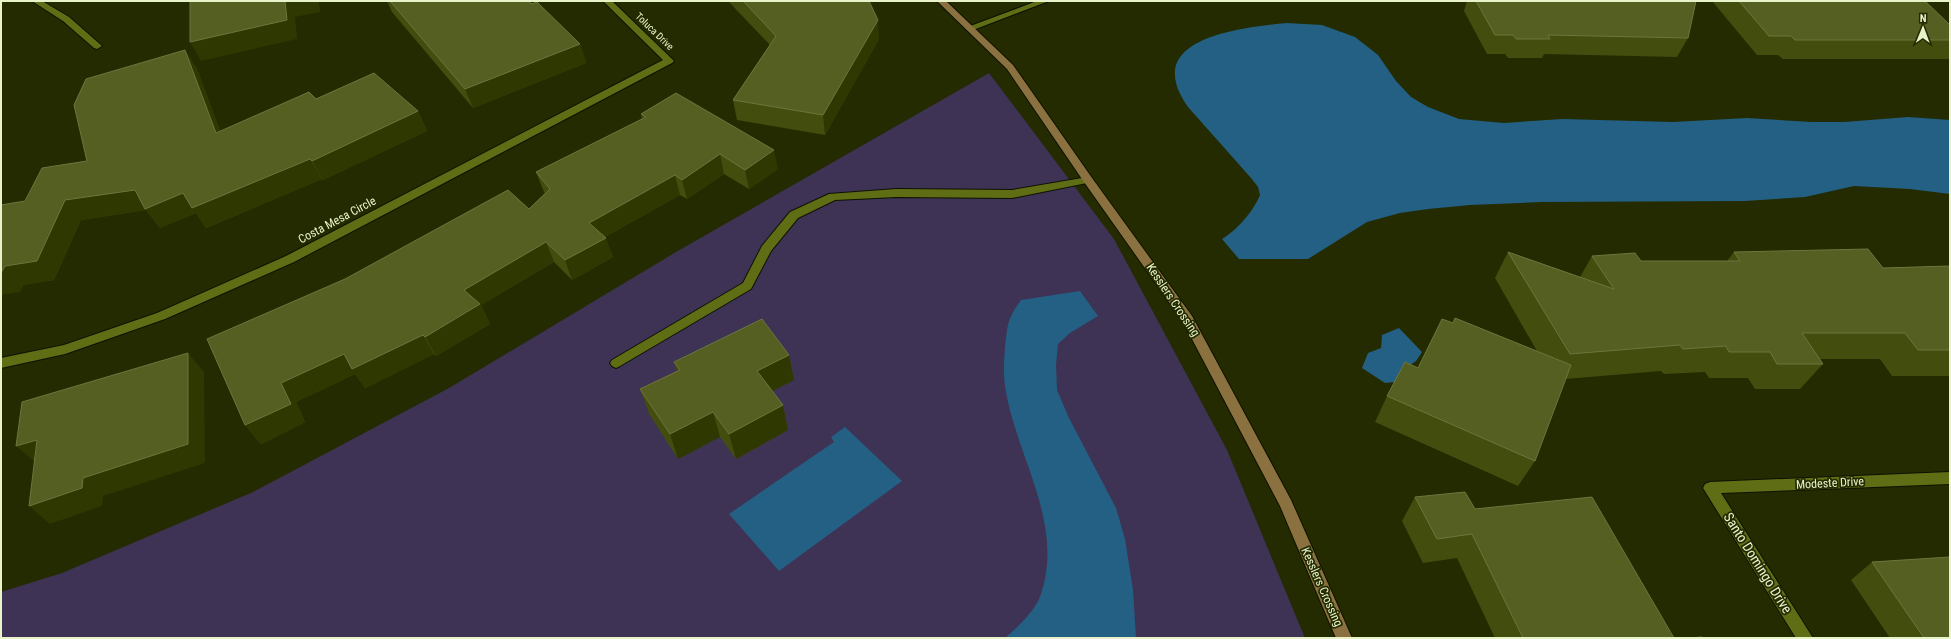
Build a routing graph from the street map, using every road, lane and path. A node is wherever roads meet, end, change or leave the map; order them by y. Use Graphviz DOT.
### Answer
graph roads {
  1 [pos="36,1"];
  2 [pos="608,1"];
  3 [pos="941,1"];
  4 [pos="1045,1"];
  5 [pos="970,28"];
  6 [pos="97,46"];
  7 [pos="670,61"];
  8 [pos="1088,180"];
  9 [pos="1,363"];
  10 [pos="616,363"];
  11 [pos="1950,478"];
  12 [pos="1710,488"];
  13 [pos="1344,638"];
  14 [pos="1805,638"];
  1 -- 6 [label="street"];
  2 -- 7 [label="street, Toluca Drive"];
  3 -- 5 [label="street, Kesslers Crossing"];
  4 -- 5 [label="street"];
  5 -- 8 [label="street, Kesslers Crossing"];
  7 -- 9 [label="street, Costa Mesa Circle"];
  8 -- 10 [label="street"];
  8 -- 13 [label="street, Kesslers Crossing"];
  11 -- 12 [label="street, Modeste Drive"];
  12 -- 14 [label="street, Santo Domingo Drive"];
}
